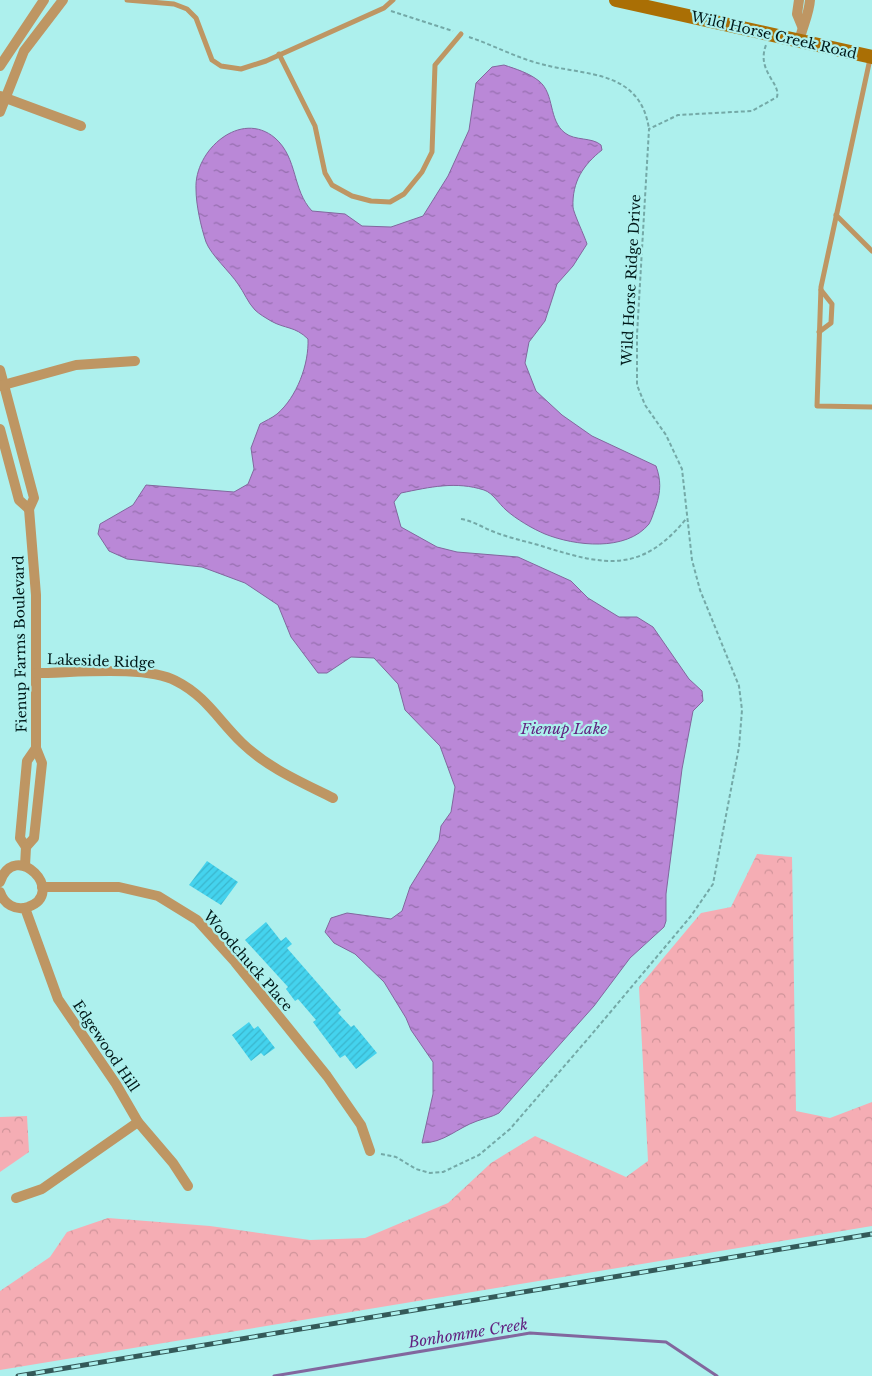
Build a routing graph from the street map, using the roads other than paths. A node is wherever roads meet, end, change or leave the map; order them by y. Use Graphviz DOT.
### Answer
graph roads {
  1 [pos="44,0"];
  2 [pos="63,0"];
  3 [pos="127,0"];
  4 [pos="393,0"];
  5 [pos="616,0"];
  6 [pos="800,0"];
  7 [pos="810,0"];
  8 [pos="802,26"];
  9 [pos="461,34"];
  10 [pos="799,42"];
  11 [pos="279,54"];
  12 [pos="871,57"];
  13 [pos="0,66"];
  14 [pos="3,97"];
  15 [pos="0,112"];
  16 [pos="81,126"];
  17 [pos="836,215"];
  18 [pos="872,251"];
  19 [pos="820,289"];
  20 [pos="819,332"];
  21 [pos="135,361"];
  22 [pos="0,370"];
  23 [pos="2,385"];
  24 [pos="872,407"];
  25 [pos="0,430"];
  26 [pos="28,510"];
  27 [pos="36,673"];
  28 [pos="36,748"];
  29 [pos="333,798"];
  30 [pos="26,847"];
  31 [pos="25,866"];
  32 [pos="0,882"];
  33 [pos="42,887"];
  34 [pos="0,892"];
  35 [pos="25,908"];
  36 [pos="138,1122"];
  37 [pos="370,1152"];
  38 [pos="188,1186"];
  39 [pos="16,1198"];
  1 -- 13 [label="street"];
  2 -- 14 [label="street"];
  3 -- 11 [label="lane"];
  4 -- 11 [label="lane"];
  5 -- 10 [label="main road, Wild Horse Creek Road"];
  6 -- 8 [label="street"];
  7 -- 8 [label="street"];
  8 -- 10 [label="street"];
  9 -- 11 [label="lane"];
  10 -- 12 [label="main road, Wild Horse Creek Road"];
  12 -- 17 [label="lane"];
  14 -- 15 [label="street"];
  14 -- 16 [label="street"];
  17 -- 18 [label="lane"];
  17 -- 19 [label="lane"];
  19 -- 20 [label="lane"];
  19 -- 20 [label="lane"];
  20 -- 24 [label="lane"];
  21 -- 23 [label="street"];
  22 -- 23 [label="street, Fienup Farms Boulevard"];
  23 -- 26 [label="street, Fienup Farms Boulevard"];
  25 -- 26 [label="street, Fienup Farms Boulevard"];
  26 -- 27 [label="street, Fienup Farms Boulevard"];
  27 -- 28 [label="street, Fienup Farms Boulevard"];
  27 -- 29 [label="street, Lakeside Ridge"];
  28 -- 30 [label="street, Fienup Farms Boulevard"];
  28 -- 30 [label="street, Fienup Farms Boulevard"];
  30 -- 31 [label="street, Fienup Farms Boulevard"];
  31 -- 32 [label="street"];
  31 -- 33 [label="street"];
  33 -- 35 [label="street"];
  33 -- 37 [label="street, Woodchuck Place"];
  34 -- 35 [label="street"];
  35 -- 36 [label="street, Edgewood Hill"];
  36 -- 38 [label="street, Edgewood Hill"];
  36 -- 39 [label="street"];
}
